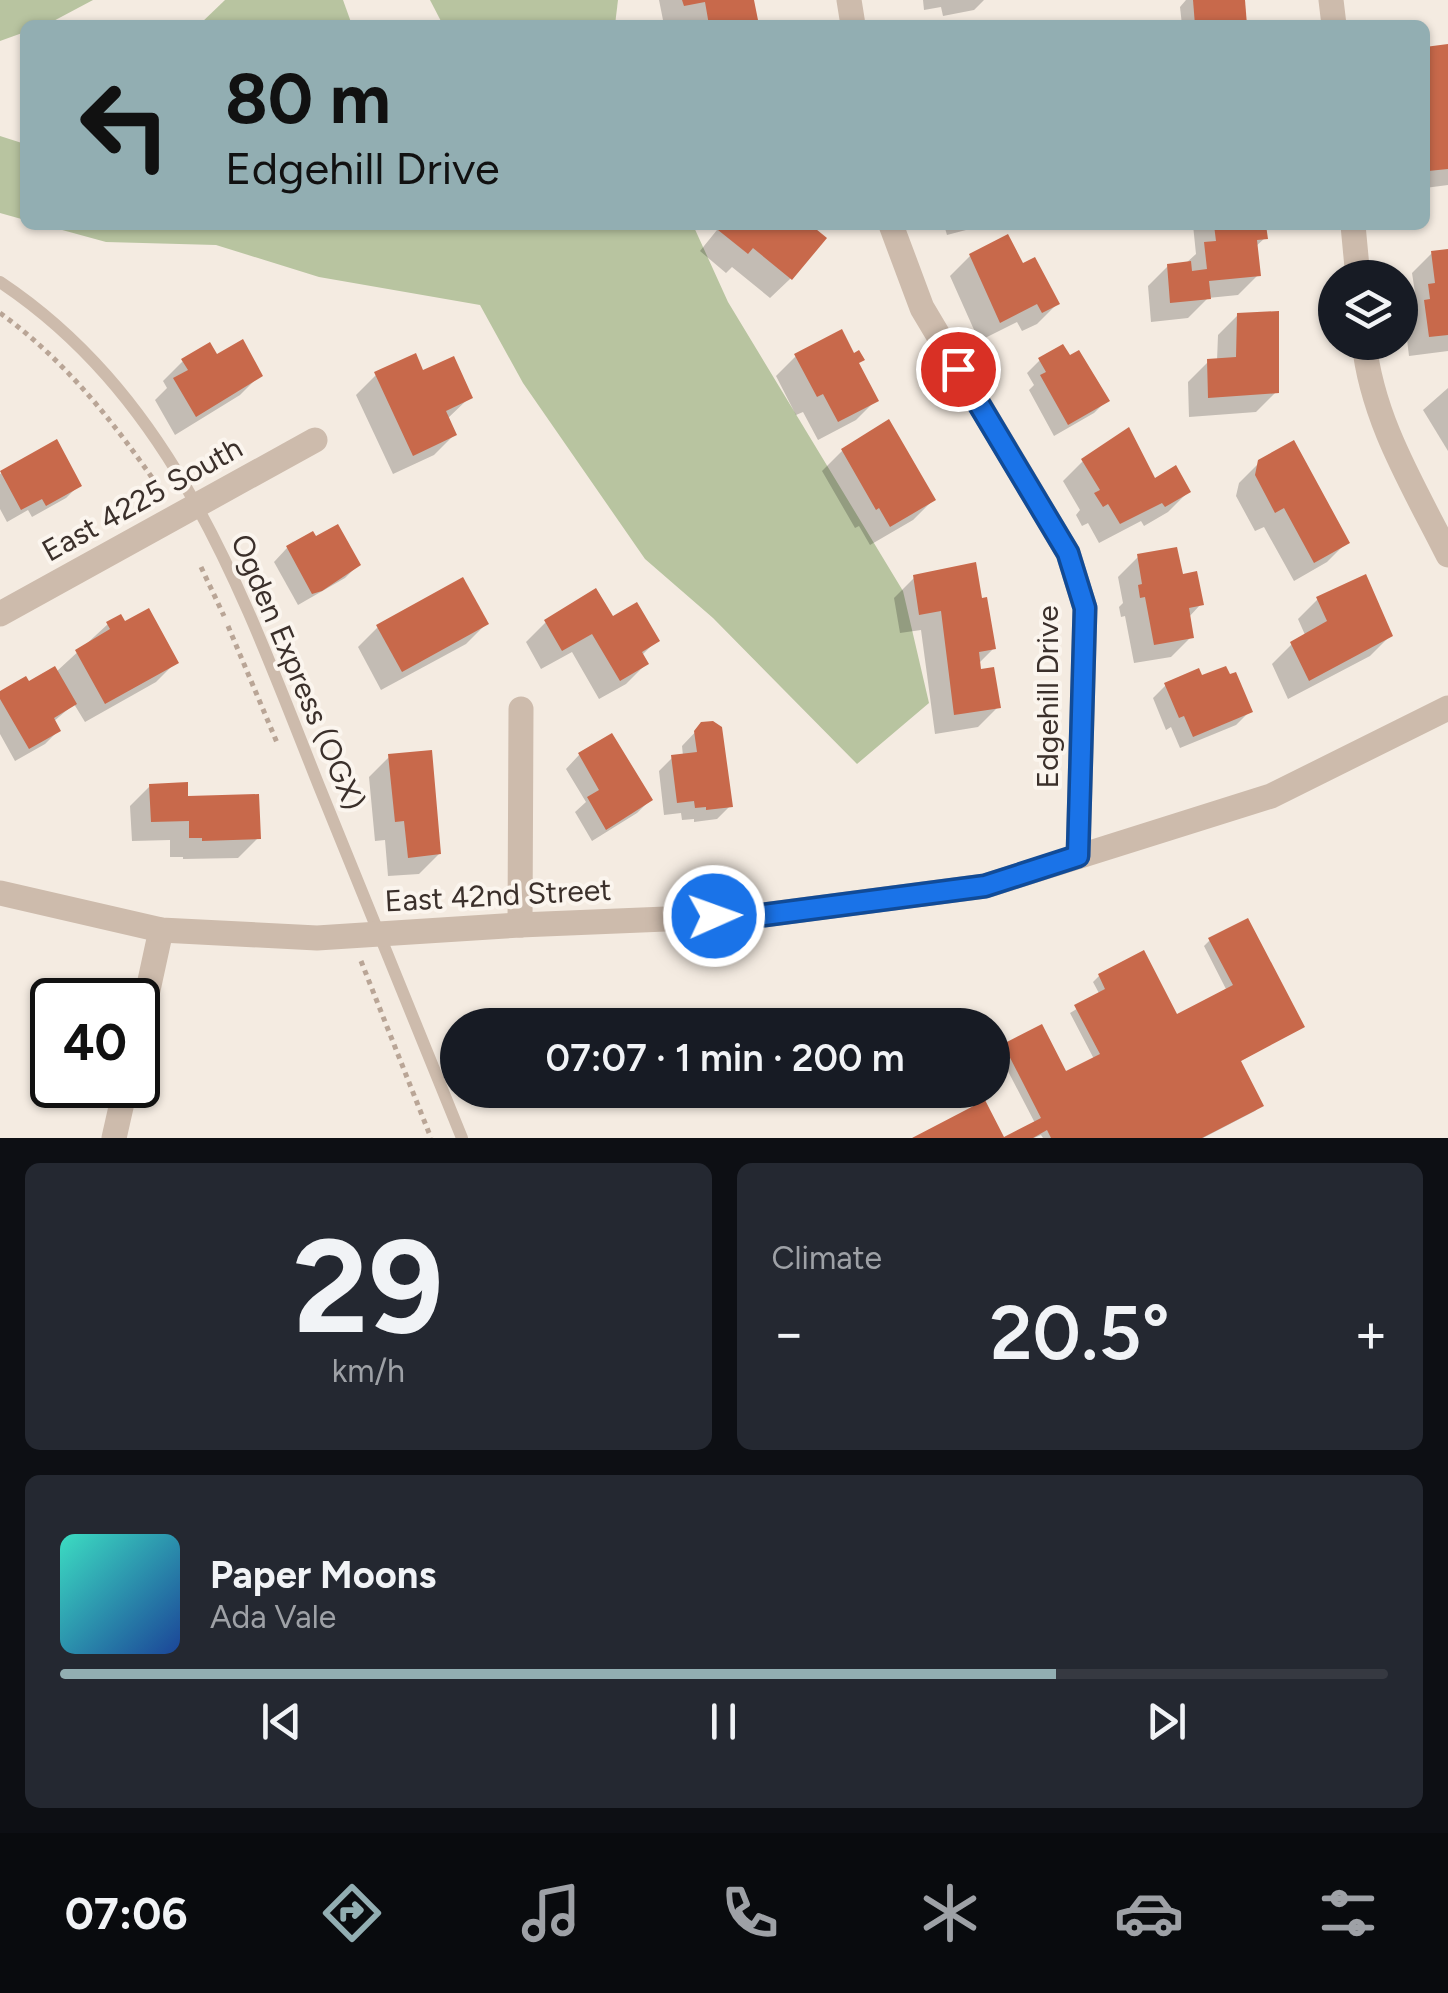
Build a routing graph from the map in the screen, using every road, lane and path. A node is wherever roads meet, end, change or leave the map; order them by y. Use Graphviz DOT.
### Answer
graph roads {
  1 [pos="893,230"];
  2 [pos="1353,230"];
  3 [pos="1356,260"];
  4 [pos="0,282"];
  5 [pos="0,312"];
  6 [pos="1366,360"];
  7 [pos="314,440"];
  8 [pos="160,489"];
  9 [pos="198,505"];
  10 [pos="194,552"];
  11 [pos="1448,555"];
  12 [pos="0,614"];
  13 [pos="1448,708"];
  14 [pos="521,709"];
  15 [pos="278,747"];
  16 [pos="1078,856"];
  17 [pos="0,893"];
  18 [pos="520,925"];
  19 [pos="161,930"];
  20 [pos="379,934"];
  21 [pos="366,976"];
  22 [pos="151,978"];
  23 [pos="121,1108"];
  24 [pos="114,1138"];
  25 [pos="431,1138"];
  26 [pos="462,1138"];
  1 -- 16 [label="street, Edgehill Drive"];
  2 -- 3 [label="street"];
  4 -- 9 [label="lane, Ogden Express (OGX)"];
  5 -- 8 [label="path"];
  6 -- 11 [label="street"];
  7 -- 9 [label="street, East 4225 South"];
  9 -- 12 [label="street, East 4225 South"];
  9 -- 20 [label="lane, Ogden Express (OGX)"];
  10 -- 15 [label="path"];
  13 -- 16 [label="street, East 42nd Street"];
  14 -- 18 [label="street"];
  16 -- 18 [label="street, East 42nd Street"];
  17 -- 19 [label="street, East 42nd Street"];
  18 -- 20 [label="street, East 42nd Street"];
  19 -- 20 [label="street, East 42nd Street"];
  19 -- 22 [label="street"];
  20 -- 26 [label="lane, Ogden Express (OGX)"];
  21 -- 25 [label="path"];
  23 -- 24 [label="street"];
}
